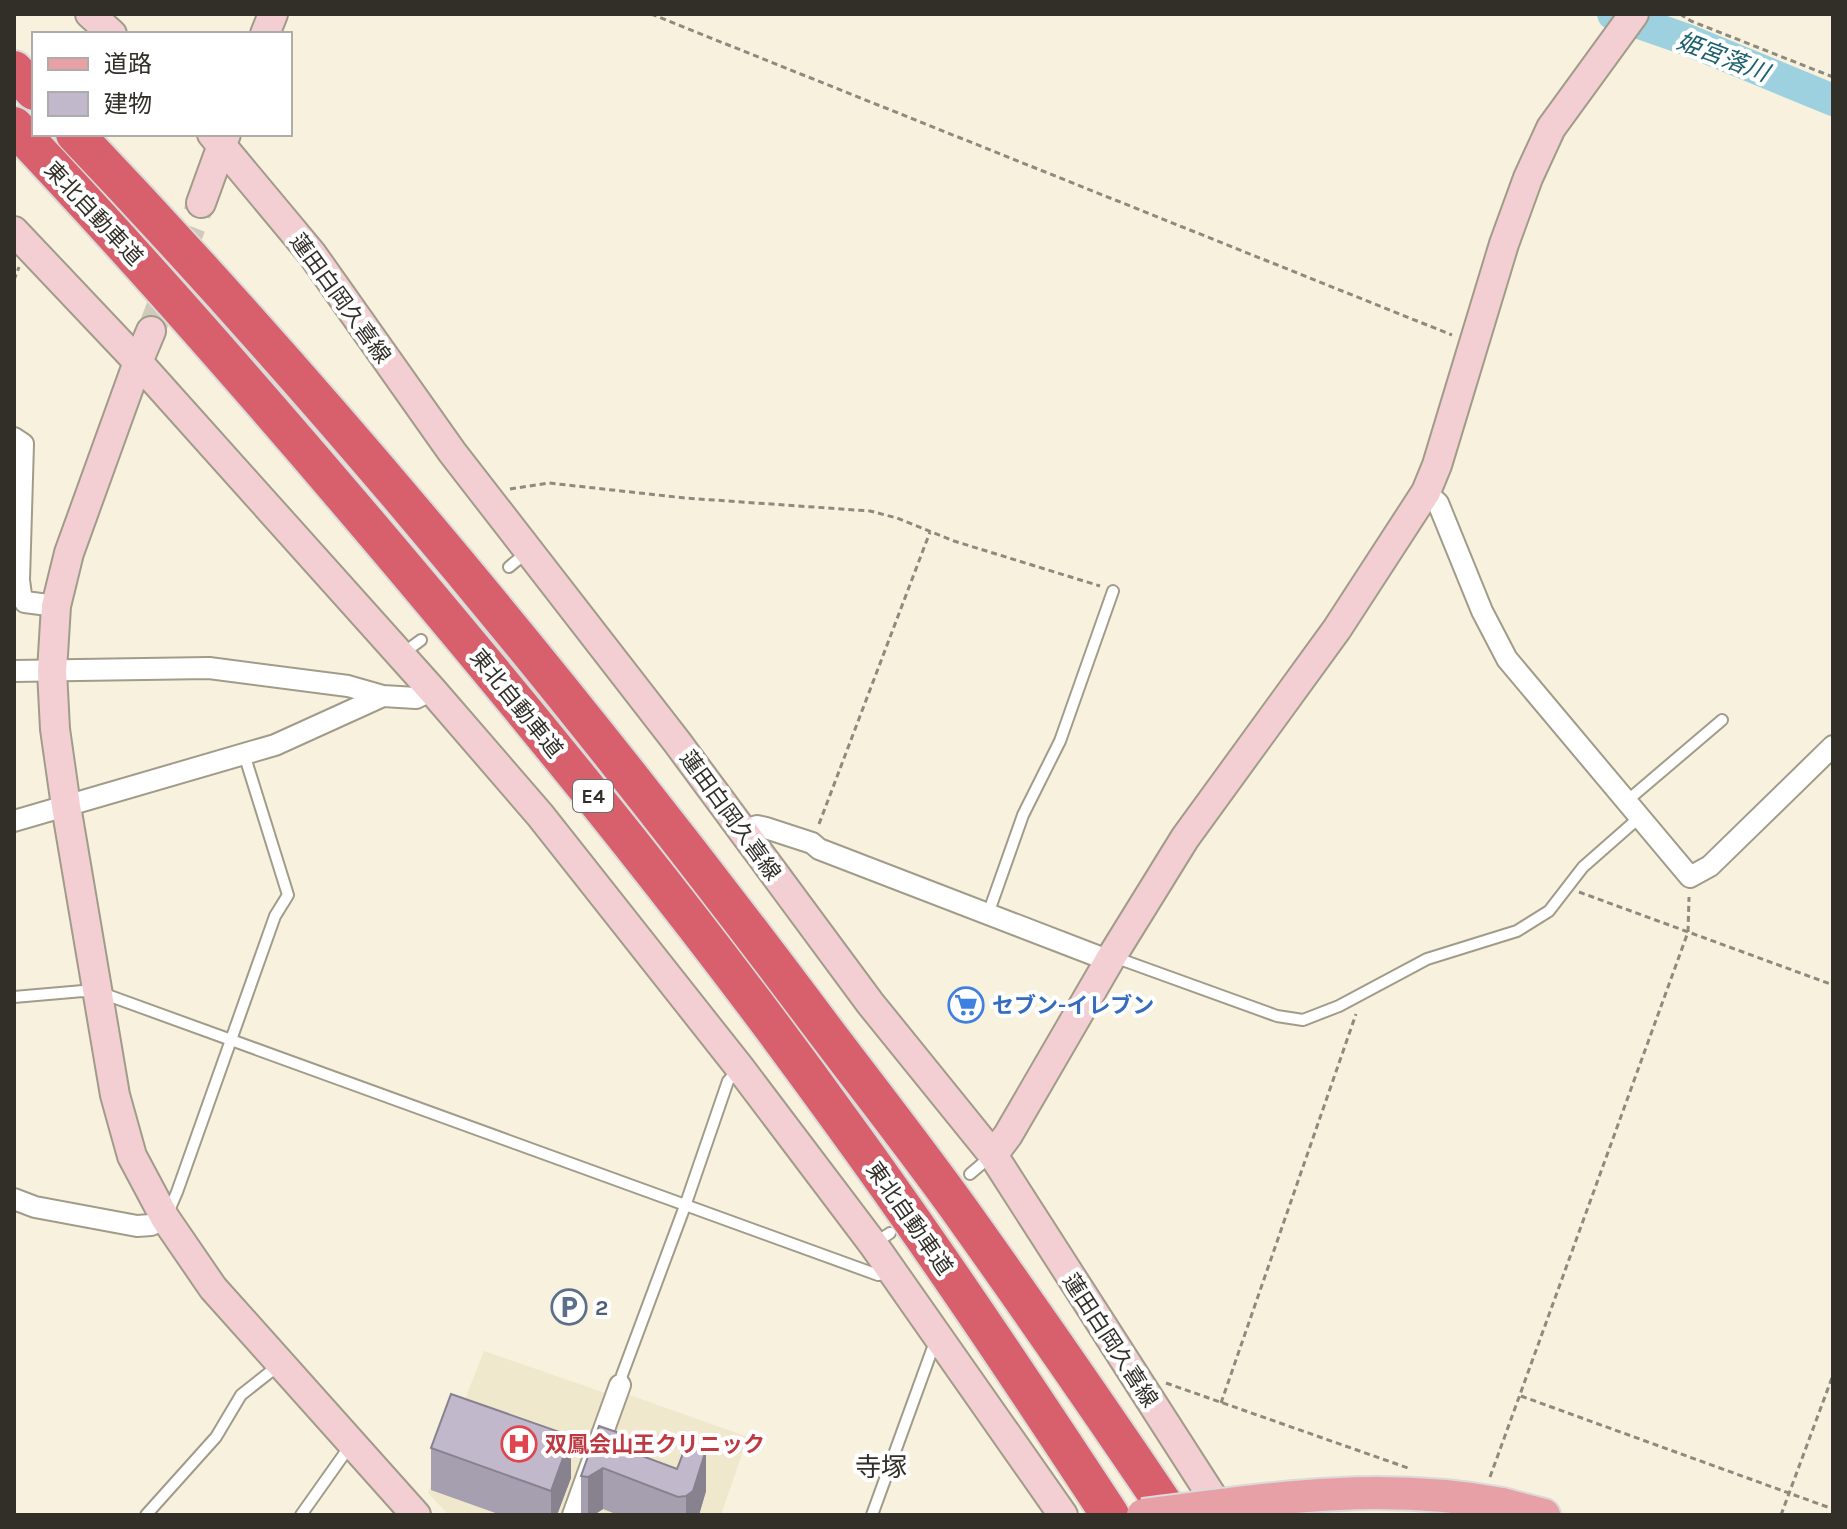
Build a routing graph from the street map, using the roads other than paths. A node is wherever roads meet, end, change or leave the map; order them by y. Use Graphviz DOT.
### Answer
graph roads {
  1 [pos="90,14"];
  2 [pos="1634,14"];
  3 [pos="110,32"];
  4 [pos="14,70"];
  5 [pos="32,89"];
  6 [pos="14,126"];
  7 [pos="77,136"];
  8 [pos="220,137"];
  9 [pos="201,203"];
  10 [pos="14,231"];
  11 [pos="151,331"];
  12 [pos="138,362"];
  13 [pos="14,438"];
  14 [pos="1426,492"];
  15 [pos="1113,591"];
  16 [pos="56,606"];
  17 [pos="14,671"];
  18 [pos="52,671"];
  19 [pos="432,690"];
  20 [pos="383,696"];
  21 [pos="1722,720"];
  22 [pos="1833,746"];
  23 [pos="244,754"];
  24 [pos="1628,800"];
  25 [pos="66,806"];
  26 [pos="1641,816"];
  27 [pos="14,821"];
  28 [pos="743,831"];
  29 [pos="988,916"];
  30 [pos="1111,958"];
  31 [pos="99,992"];
  32 [pos="14,997"];
  33 [pos="232,1041"];
  34 [pos="740,1068"];
  35 [pos="993,1155"];
  36 [pos="970,1174"];
  37 [pos="14,1199"];
  38 [pos="685,1206"];
  39 [pos="165,1218"];
  40 [pos="891,1273"];
  41 [pos="943,1343"];
  42 [pos="283,1362"];
  43 [pos="620,1385"];
  44 [pos="353,1442"];
  45 [pos="146,1515"];
  46 [pos="301,1515"];
  47 [pos="416,1515"];
  48 [pos="573,1515"];
  49 [pos="872,1515"];
  50 [pos="1063,1515"];
  51 [pos="1110,1515"];
  52 [pos="1143,1515"];
  53 [pos="1171,1515"];
  54 [pos="1224,1515"];
  55 [pos="1544,1515"];
  1 -- 3 [label="street"];
  2 -- 14 [label="street"];
  4 -- 5 [label="highway"];
  6 -- 51 [label="highway, 東北自動車道 / E4"];
  7 -- 53 [label="highway, 東北自動車道 / E4"];
  8 -- 9 [label="street"];
  8 -- 28 [label="street, 蓮田白岡久喜線"];
  10 -- 12 [label="street"];
  11 -- 12 [label="street"];
  12 -- 16 [label="street"];
  12 -- 19 [label="street"];
  13 -- 16 [label="street"];
  14 -- 24 [label="street"];
  14 -- 30 [label="street"];
  15 -- 29 [label="lane"];
  16 -- 18 [label="street"];
  17 -- 18 [label="street"];
  18 -- 20 [label="street"];
  18 -- 25 [label="street"];
  19 -- 20 [label="street"];
  19 -- 34 [label="street"];
  20 -- 23 [label="street"];
  21 -- 24 [label="lane"];
  22 -- 26 [label="street"];
  23 -- 25 [label="street"];
  23 -- 33 [label="lane"];
  24 -- 26 [label="street"];
  25 -- 27 [label="street"];
  25 -- 31 [label="street"];
  26 -- 30 [label="lane"];
  28 -- 29 [label="street"];
  28 -- 35 [label="street, 蓮田白岡久喜線"];
  29 -- 30 [label="street"];
  30 -- 35 [label="street"];
  31 -- 32 [label="lane"];
  31 -- 33 [label="lane"];
  31 -- 39 [label="street"];
  33 -- 38 [label="lane"];
  33 -- 39 [label="lane"];
  34 -- 38 [label="lane"];
  34 -- 40 [label="street"];
  35 -- 36 [label="lane"];
  35 -- 54 [label="street, 蓮田白岡久喜線"];
  37 -- 39 [label="street"];
  38 -- 40 [label="lane"];
  38 -- 43 [label="lane"];
  39 -- 42 [label="street"];
  40 -- 41 [label="street"];
  41 -- 49 [label="lane"];
  41 -- 50 [label="street"];
  42 -- 44 [label="street"];
  42 -- 45 [label="lane"];
  43 -- 48 [label="street"];
  44 -- 46 [label="lane"];
  44 -- 47 [label="street"];
  52 -- 55 [label="main road, bridge"];
}
